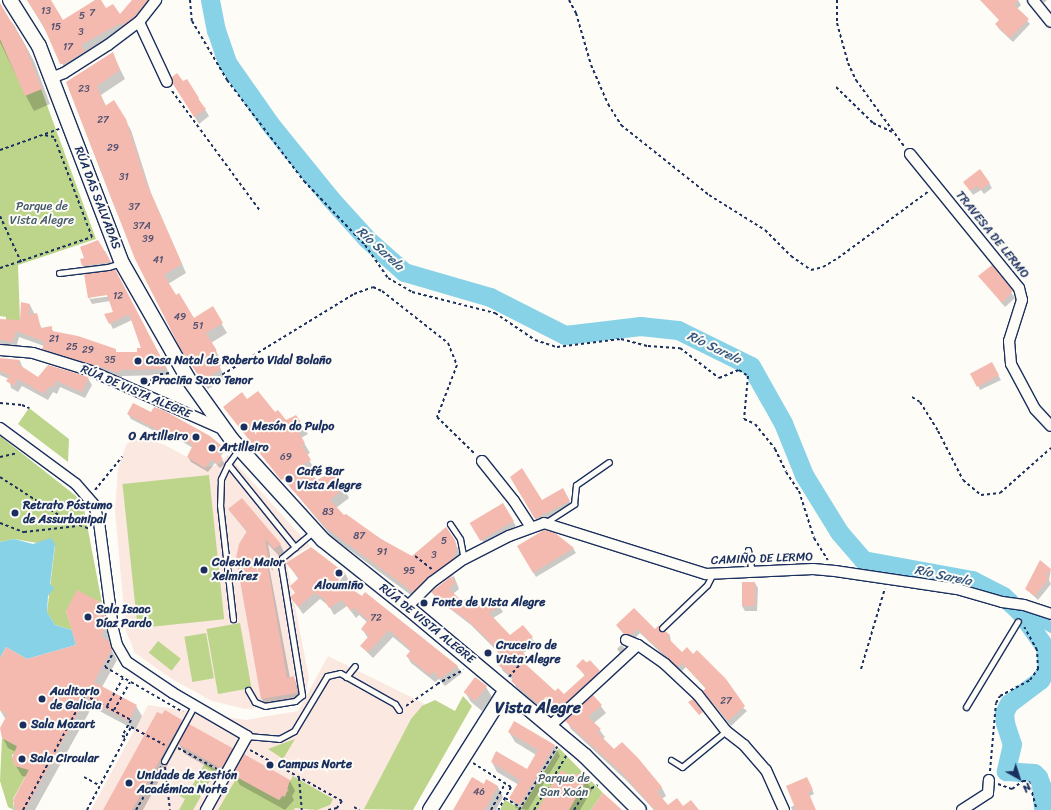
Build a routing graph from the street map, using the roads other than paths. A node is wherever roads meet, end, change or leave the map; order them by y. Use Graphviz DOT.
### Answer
graph roads {
  1 [pos="10,0"];
  2 [pos="156,0"];
  3 [pos="1033,0"];
  4 [pos="139,22"];
  5 [pos="1051,22"];
  6 [pos="51,78"];
  7 [pos="167,82"];
  8 [pos="910,154"];
  9 [pos="122,263"];
  10 [pos="59,273"];
  11 [pos="0,350"];
  12 [pos="196,390"];
  13 [pos="1051,426"];
  14 [pos="0,428"];
  15 [pos="225,430"];
  16 [pos="239,449"];
  17 [pos="482,461"];
  18 [pos="609,462"];
  19 [pos="228,464"];
  20 [pos="544,523"];
  21 [pos="450,524"];
  22 [pos="530,527"];
  23 [pos="314,531"];
  24 [pos="295,547"];
  25 [pos="748,550"];
  26 [pos="464,559"];
  27 [pos="752,572"];
  28 [pos="712,575"];
  29 [pos="407,607"];
  30 [pos="1051,614"];
  31 [pos="234,619"];
  32 [pos="1019,622"];
  33 [pos="662,628"];
  34 [pos="626,640"];
  35 [pos="638,645"];
  36 [pos="355,666"];
  37 [pos="346,677"];
  38 [pos="507,684"];
  39 [pos="248,690"];
  40 [pos="194,706"];
  41 [pos="966,707"];
  42 [pos="399,710"];
  43 [pos="549,727"];
  44 [pos="726,731"];
  45 [pos="247,736"];
  46 [pos="671,760"];
  47 [pos="164,761"];
  48 [pos="989,780"];
  49 [pos="206,810"];
  50 [pos="430,810"];
  51 [pos="639,810"];
  52 [pos="784,810"];
  53 [pos="962,810"];
  1 -- 6 [label="main road, RÚA DAS SALVADAS"];
  2 -- 4 [label="street"];
  3 -- 5 [label="street"];
  4 -- 6 [label="street"];
  4 -- 7 [label="street"];
  6 -- 9 [label="main road, RÚA DAS SALVADAS"];
  8 -- 13 [label="street, TRAVESA DE LERMO"];
  9 -- 10 [label="lane"];
  9 -- 12 [label="main road, RÚA DAS SALVADAS"];
  11 -- 15 [label="street, RÚA DE VISTA ALEGRE"];
  12 -- 15 [label="main road, RÚA DE VISTA ALEGRE"];
  14 -- 40 [label="street"];
  15 -- 16 [label="main road, RÚA DE VISTA ALEGRE"];
  16 -- 19 [label="lane"];
  16 -- 23 [label="main road, RÚA DE VISTA ALEGRE"];
  17 -- 22 [label="street"];
  18 -- 20 [label="lane"];
  19 -- 24 [label="lane"];
  19 -- 31 [label="lane"];
  20 -- 22 [label="street"];
  20 -- 28 [label="street, CAMIÑO DE LERMO"];
  21 -- 26 [label="lane"];
  22 -- 26 [label="street"];
  23 -- 24 [label="lane"];
  23 -- 29 [label="main road, RÚA DE VISTA ALEGRE"];
  24 -- 39 [label="lane"];
  25 -- 27 [label="lane"];
  26 -- 29 [label="street"];
  27 -- 28 [label="street, CAMIÑO DE LERMO"];
  27 -- 30 [label="street, CAMIÑO DE LERMO"];
  28 -- 33 [label="lane"];
  29 -- 38 [label="main road, RÚA DE VISTA ALEGRE"];
  32 -- 41 [label="lane"];
  34 -- 35 [label="street"];
  35 -- 43 [label="street"];
  35 -- 44 [label="street"];
  36 -- 37 [label="lane"];
  37 -- 42 [label="lane"];
  37 -- 45 [label="lane"];
  38 -- 43 [label="main road, RÚA DE VISTA ALEGRE"];
  38 -- 50 [label="main road"];
  40 -- 45 [label="street"];
  40 -- 47 [label="lane"];
  43 -- 51 [label="main road, RÚA DE VISTA ALEGRE"];
  44 -- 46 [label="lane"];
  44 -- 52 [label="street"];
  45 -- 49 [label="street"];
  48 -- 53 [label="street"];
}
